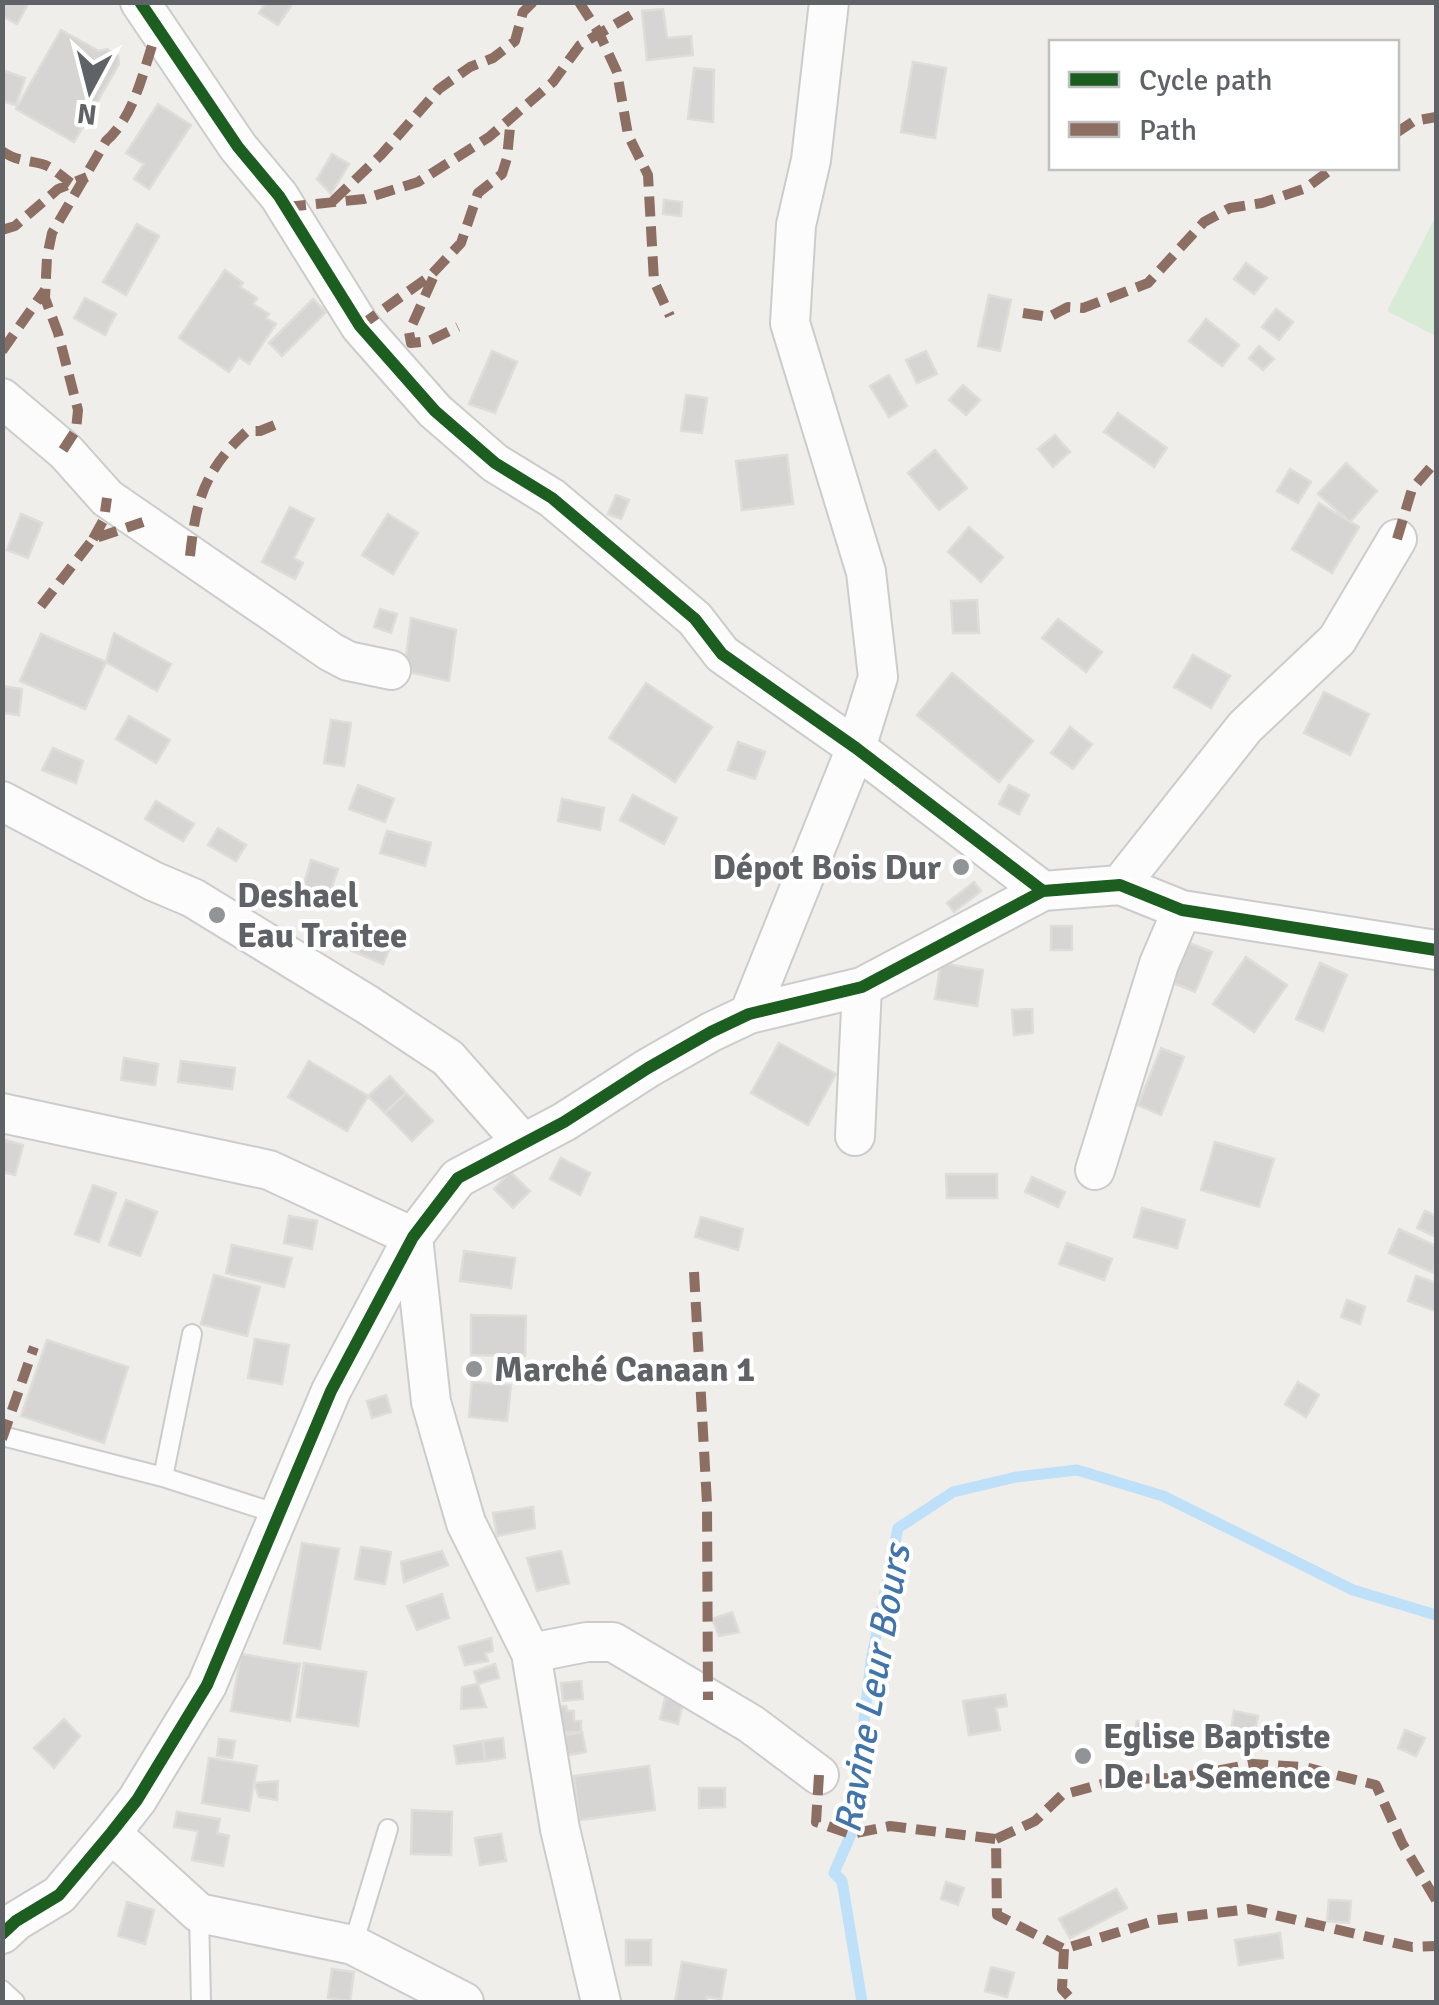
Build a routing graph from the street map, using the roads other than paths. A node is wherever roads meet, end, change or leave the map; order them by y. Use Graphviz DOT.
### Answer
graph roads {
  1 [pos="140,2"];
  2 [pos="829,2"];
  3 [pos="2,398"];
  4 [pos="1396,539"];
  5 [pos="391,670"];
  6 [pos="856,748"];
  7 [pos="2,802"];
  8 [pos="1120,885"];
  9 [pos="1043,892"];
  10 [pos="1182,910"];
  11 [pos="1436,950"];
  12 [pos="862,987"];
  13 [pos="749,1014"];
  14 [pos="2,1113"];
  15 [pos="855,1136"];
  16 [pos="523,1143"];
  17 [pos="1095,1170"];
  18 [pos="414,1237"];
  19 [pos="192,1334"];
  20 [pos="2,1436"];
  21 [pos="163,1477"];
  22 [pos="278,1514"];
  23 [pos="531,1653"];
  24 [pos="819,1775"];
  25 [pos="388,1829"];
  26 [pos="111,1833"];
  27 [pos="199,1912"];
  28 [pos="7,1921"];
  29 [pos="353,1945"];
  30 [pos="2,1990"];
  31 [pos="591,2000"];
  32 [pos="15,2002"];
  33 [pos="201,2002"];
  34 [pos="464,2002"];
  1 -- 6 [label="street"];
  2 -- 6 [label="street"];
  3 -- 5 [label="street"];
  4 -- 8 [label="street"];
  6 -- 9 [label="street"];
  6 -- 13 [label="street"];
  7 -- 16 [label="street"];
  8 -- 9 [label="street"];
  8 -- 10 [label="street"];
  9 -- 12 [label="street"];
  10 -- 11 [label="street"];
  10 -- 17 [label="street"];
  12 -- 13 [label="street"];
  12 -- 15 [label="street"];
  13 -- 16 [label="street"];
  14 -- 18 [label="street"];
  16 -- 18 [label="street"];
  18 -- 22 [label="street"];
  18 -- 23 [label="street"];
  19 -- 21 [label="lane"];
  20 -- 21 [label="lane"];
  21 -- 22 [label="lane"];
  22 -- 26 [label="street"];
  23 -- 24 [label="street"];
  23 -- 31 [label="street"];
  25 -- 29 [label="lane"];
  26 -- 27 [label="street"];
  26 -- 28 [label="street"];
  27 -- 29 [label="street"];
  27 -- 33 [label="lane"];
  29 -- 34 [label="street"];
  30 -- 32 [label="lane"];
}
